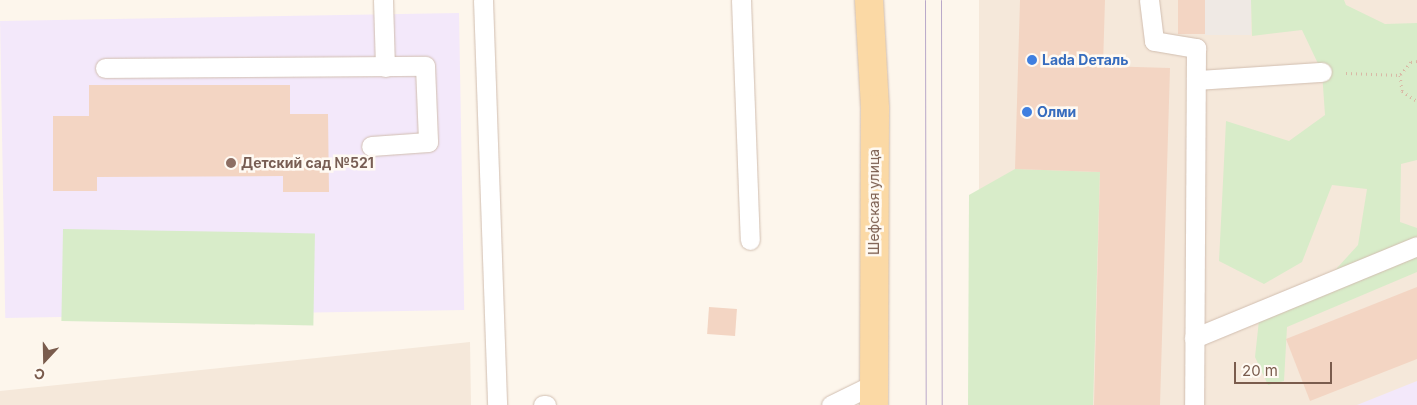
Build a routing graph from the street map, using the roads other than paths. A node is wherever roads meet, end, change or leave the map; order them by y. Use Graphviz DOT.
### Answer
graph roads {
  1 [pos="383,0"];
  2 [pos="483,0"];
  3 [pos="741,0"];
  4 [pos="869,0"];
  5 [pos="1149,0"];
  6 [pos="385,67"];
  7 [pos="105,68"];
  8 [pos="1322,72"];
  9 [pos="1197,80"];
  10 [pos="371,146"];
  11 [pos="750,240"];
  12 [pos="1417,246"];
  13 [pos="1194,338"];
  14 [pos="874,394"];
  15 [pos="497,405"];
  16 [pos="831,405"];
  17 [pos="1194,405"];
  1 -- 6 [label="lane"];
  2 -- 15 [label="lane"];
  3 -- 11 [label="lane"];
  4 -- 14 [label="main road, Шефская улица"];
  5 -- 9 [label="lane"];
  6 -- 7 [label="lane"];
  6 -- 10 [label="lane"];
  8 -- 9 [label="lane"];
  9 -- 13 [label="lane"];
  12 -- 13 [label="lane"];
  13 -- 17 [label="lane"];
  14 -- 16 [label="lane"];
}
